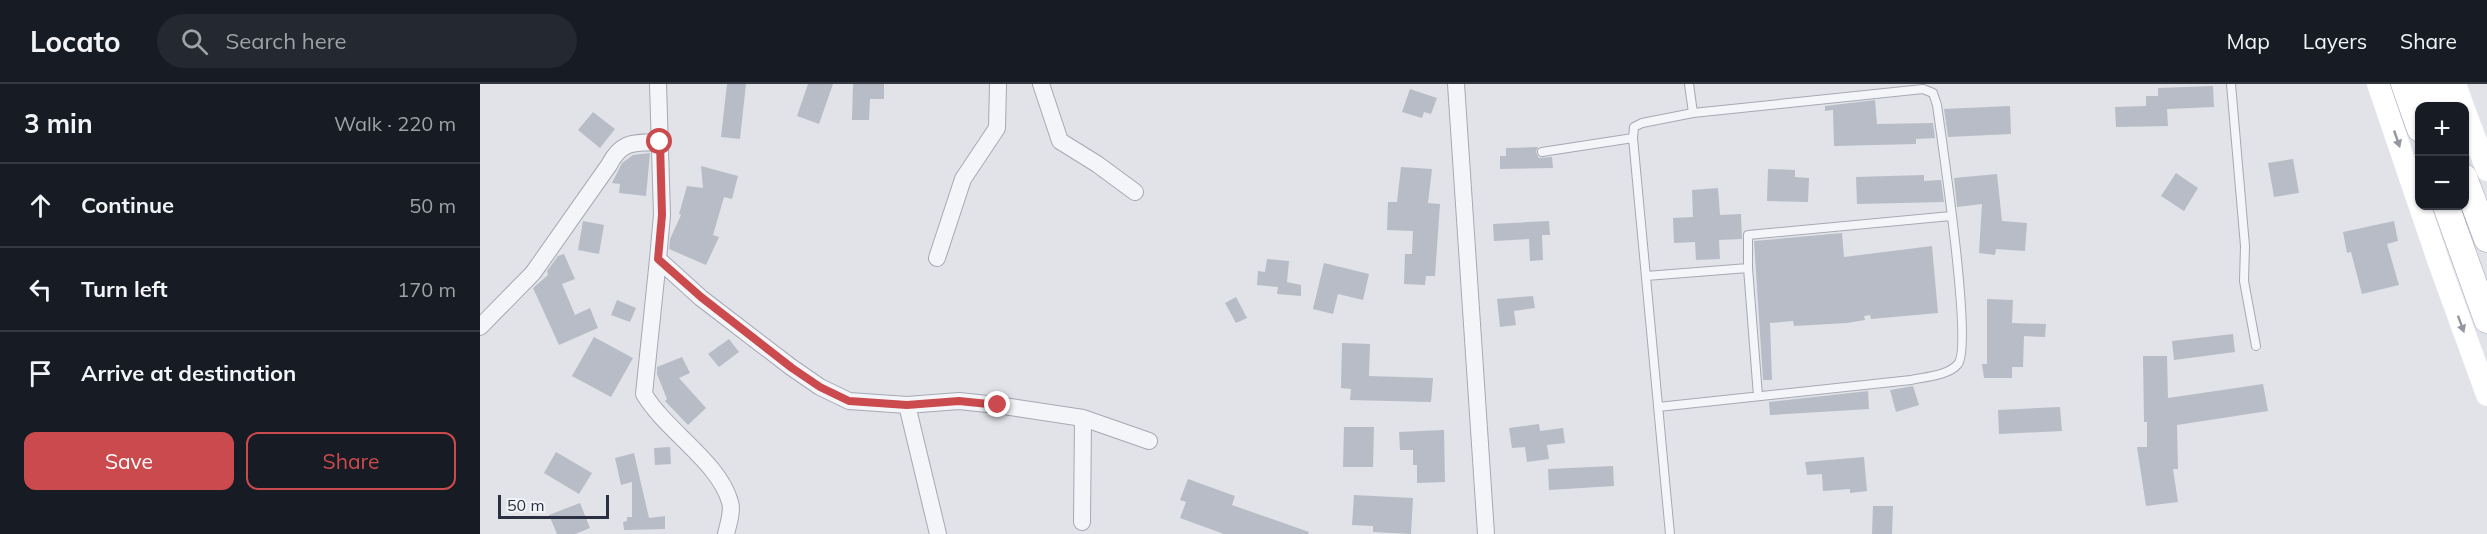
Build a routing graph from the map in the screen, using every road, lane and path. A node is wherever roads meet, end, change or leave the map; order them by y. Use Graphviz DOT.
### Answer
graph roads {
  1 [pos="658,84"];
  2 [pos="998,84"];
  3 [pos="1041,84"];
  4 [pos="1456,84"];
  5 [pos="1689,84"];
  6 [pos="2231,84"];
  7 [pos="2378,84"];
  8 [pos="2404,84"];
  9 [pos="2431,84"];
  10 [pos="2455,84"];
  11 [pos="2438,102"];
  12 [pos="2462,102"];
  13 [pos="1693,113"];
  14 [pos="2415,115"];
  15 [pos="2469,121"];
  16 [pos="1633,138"];
  17 [pos="660,142"];
  18 [pos="1542,152"];
  19 [pos="2487,170"];
  20 [pos="2469,190"];
  21 [pos="1135,192"];
  22 [pos="2447,210"];
  23 [pos="1951,216"];
  24 [pos="2487,239"];
  25 [pos="937,258"];
  26 [pos="658,259"];
  27 [pos="1748,268"];
  28 [pos="1646,276"];
  29 [pos="2487,320"];
  30 [pos="480,327"];
  31 [pos="2256,346"];
  32 [pos="2487,394"];
  33 [pos="1758,396"];
  34 [pos="907,405"];
  35 [pos="1658,407"];
  36 [pos="1083,418"];
  37 [pos="1149,441"];
  38 [pos="1082,522"];
  39 [pos="726,534"];
  40 [pos="938,534"];
  41 [pos="1486,534"];
  42 [pos="1670,534"];
  1 -- 17 [label="street"];
  2 -- 25 [label="street"];
  3 -- 21 [label="street"];
  4 -- 41 [label="street"];
  5 -- 13 [label="lane"];
  6 -- 31 [label="lane"];
  7 -- 32 [label="street, one-way"];
  8 -- 14 [label="main road"];
  9 -- 11 [label="main road"];
  10 -- 12 [label="street"];
  13 -- 16 [label="lane"];
  13 -- 23 [label="lane"];
  15 -- 19 [label="street"];
  16 -- 18 [label="lane"];
  16 -- 28 [label="lane"];
  17 -- 26 [label="street"];
  17 -- 30 [label="street"];
  20 -- 24 [label="main road"];
  22 -- 29 [label="main road"];
  23 -- 27 [label="lane"];
  23 -- 33 [label="lane"];
  26 -- 34 [label="street"];
  26 -- 39 [label="street"];
  27 -- 28 [label="lane"];
  27 -- 33 [label="lane"];
  28 -- 35 [label="lane"];
  33 -- 35 [label="lane"];
  34 -- 36 [label="street"];
  34 -- 40 [label="street"];
  35 -- 42 [label="lane"];
  36 -- 37 [label="street"];
  36 -- 38 [label="street"];
}
